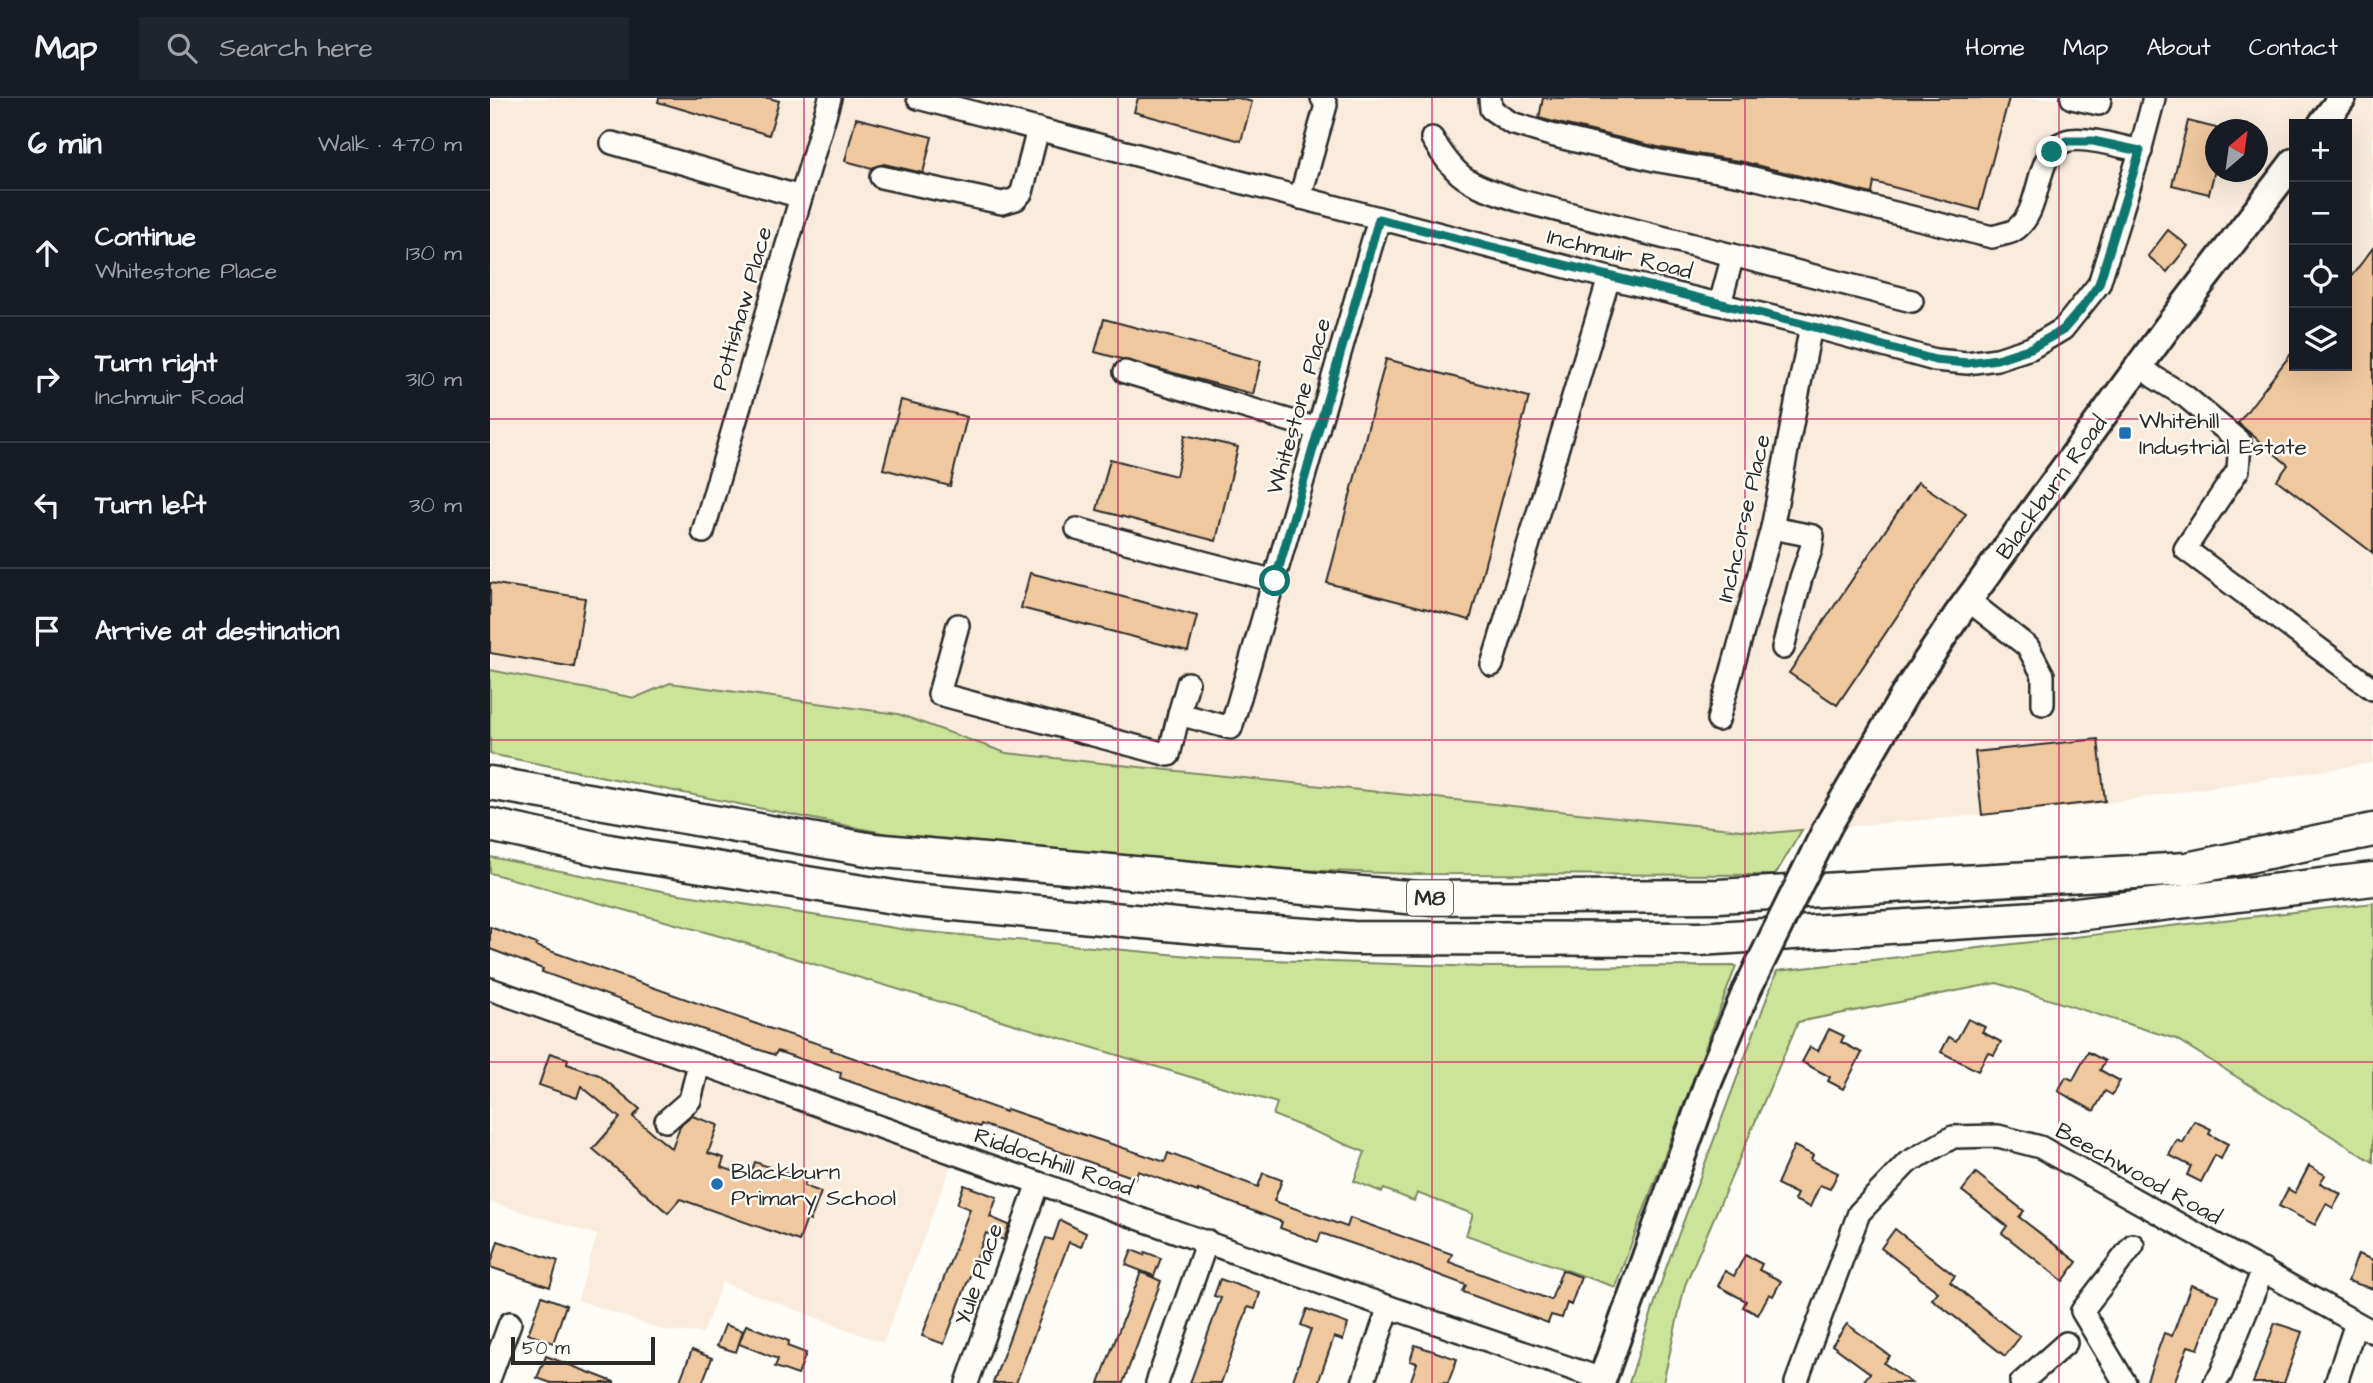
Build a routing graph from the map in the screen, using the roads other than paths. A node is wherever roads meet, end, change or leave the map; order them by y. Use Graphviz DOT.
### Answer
graph roads {
  1 [pos="830,98"];
  2 [pos="918,98"];
  3 [pos="1322,98"];
  4 [pos="1490,98"];
  5 [pos="2072,98"];
  6 [pos="2100,98"];
  7 [pos="2154,98"];
  8 [pos="2342,98"];
  9 [pos="2326,119"];
  10 [pos="1038,130"];
  11 [pos="1433,138"];
  12 [pos="612,143"];
  13 [pos="2140,151"];
  14 [pos="2289,169"];
  15 [pos="881,177"];
  16 [pos="801,197"];
  17 [pos="1300,198"];
  18 [pos="1379,219"];
  19 [pos="1733,255"];
  20 [pos="1609,278"];
  21 [pos="1912,301"];
  22 [pos="1720,304"];
  23 [pos="1811,326"];
  24 [pos="2140,365"];
  25 [pos="1125,372"];
  26 [pos="1318,429"];
  27 [pos="1772,528"];
  28 [pos="1077,529"];
  29 [pos="703,532"];
  30 [pos="1275,581"];
  31 [pos="1968,600"];
  32 [pos="958,625"];
  33 [pos="1783,648"];
  34 [pos="1492,665"];
  35 [pos="1188,683"];
  36 [pos="2373,689"];
  37 [pos="2043,704"];
  38 [pos="1179,714"];
  39 [pos="1718,720"];
  40 [pos="490,783"];
  41 [pos="490,825"];
  42 [pos="2373,830"];
  43 [pos="2373,879"];
  44 [pos="490,989"];
  45 [pos="699,1064"];
  46 [pos="666,1121"];
  47 [pos="1038,1183"];
  48 [pos="1206,1241"];
  49 [pos="2133,1245"];
  50 [pos="2263,1270"];
  51 [pos="1390,1307"];
  52 [pos="510,1323"];
  53 [pos="2365,1328"];
  54 [pos="2066,1343"];
  55 [pos="490,1377"];
  56 [pos="1601,1381"];
  57 [pos="967,1383"];
  58 [pos="1157,1383"];
  59 [pos="1363,1383"];
  60 [pos="1796,1383"];
  61 [pos="2021,1383"];
  62 [pos="2124,1383"];
  63 [pos="2215,1383"];
  64 [pos="2336,1383"];
  1 -- 16 [label="street, Pottishaw Place"];
  2 -- 10 [label="street, Inchmuir Road"];
  3 -- 17 [label="street"];
  4 -- 13 [label="street"];
  5 -- 6 [label="street"];
  7 -- 13 [label="street, Inchmuir Road"];
  8 -- 9 [label="main road"];
  10 -- 15 [label="street"];
  10 -- 17 [label="street, Inchmuir Road"];
  11 -- 19 [label="street"];
  12 -- 16 [label="street"];
  13 -- 23 [label="street, Inchmuir Road"];
  14 -- 24 [label="main road, Blackburn Road"];
  16 -- 29 [label="street, Pottishaw Place"];
  17 -- 18 [label="street, Inchmuir Road"];
  18 -- 20 [label="street, Inchmuir Road"];
  18 -- 26 [label="street, Whitestone Place"];
  19 -- 21 [label="street"];
  19 -- 22 [label="street"];
  20 -- 22 [label="street, Inchmuir Road"];
  20 -- 34 [label="street"];
  22 -- 23 [label="street, Inchmuir Road"];
  23 -- 27 [label="street, Inchcorse Place"];
  24 -- 31 [label="main road, Blackburn Road"];
  24 -- 36 [label="street"];
  25 -- 26 [label="street"];
  26 -- 30 [label="street, Whitestone Place"];
  27 -- 33 [label="street"];
  27 -- 39 [label="street, Inchcorse Place"];
  28 -- 30 [label="street"];
  30 -- 38 [label="street, Whitestone Place"];
  31 -- 37 [label="street"];
  31 -- 56 [label="main road, Blackburn Road, bridge"];
  32 -- 38 [label="street"];
  35 -- 38 [label="street"];
  40 -- 42 [label="highway, M8"];
  41 -- 43 [label="highway, M8"];
  44 -- 45 [label="street, Riddochhill Road"];
  45 -- 46 [label="street"];
  45 -- 47 [label="street, Riddochhill Road"];
  47 -- 48 [label="street, Riddochhill Road"];
  47 -- 57 [label="street, Yule Place"];
  48 -- 51 [label="street, Riddochhill Road"];
  48 -- 58 [label="street"];
  49 -- 62 [label="street"];
  50 -- 53 [label="street, Beechwood Road"];
  50 -- 60 [label="street, Beechwood Road"];
  50 -- 63 [label="street"];
  51 -- 56 [label="street, Riddochhill Road"];
  51 -- 59 [label="street"];
  52 -- 55 [label="street"];
  53 -- 64 [label="street"];
  54 -- 61 [label="street"];
}
